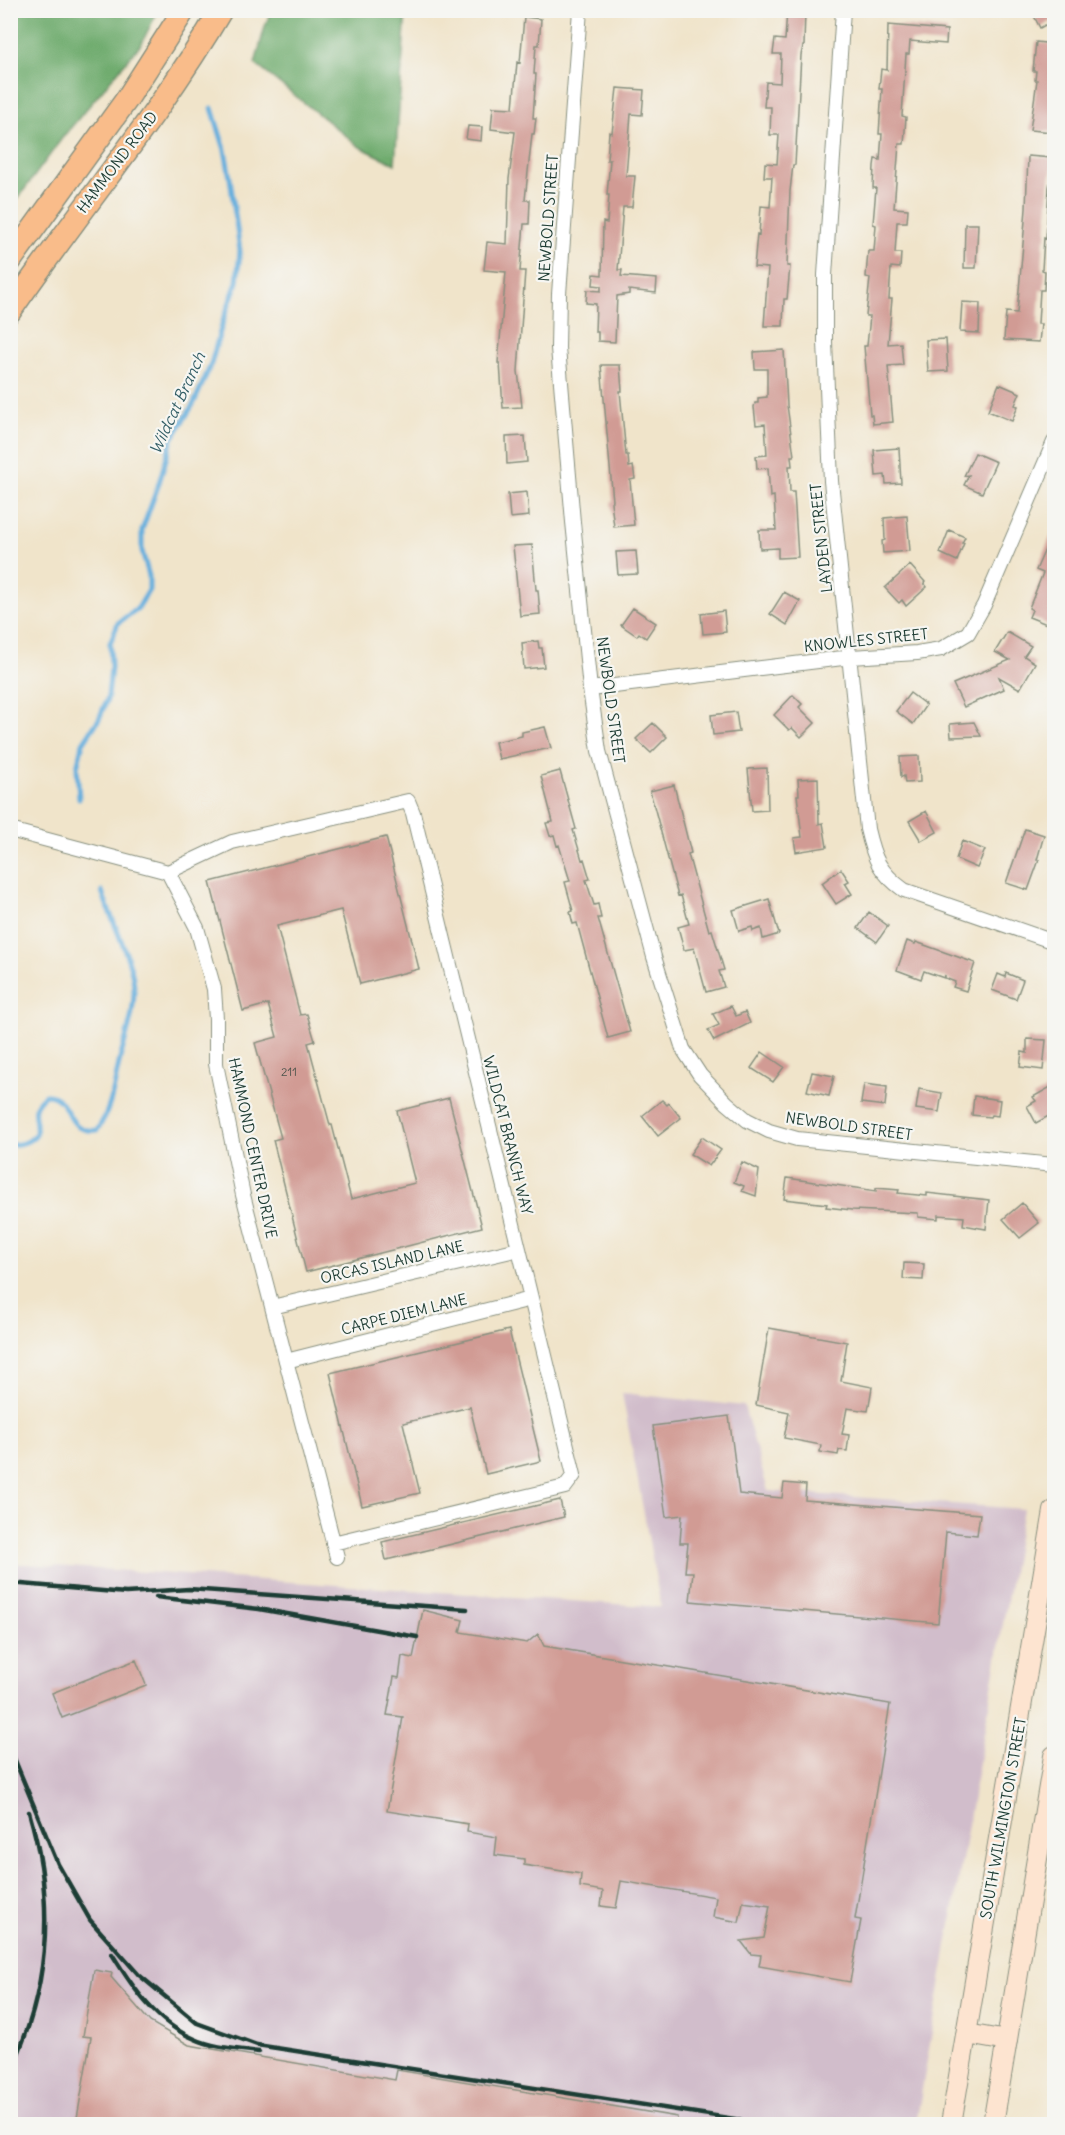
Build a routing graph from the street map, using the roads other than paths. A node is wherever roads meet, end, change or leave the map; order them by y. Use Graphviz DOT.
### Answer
graph roads {
  1 [pos="184,10"];
  2 [pos="204,10"];
  3 [pos="221,10"];
  4 [pos="580,10"];
  5 [pos="843,10"];
  6 [pos="200,46"];
  7 [pos="10,261"];
  8 [pos="10,311"];
  9 [pos="1054,442"];
  10 [pos="851,657"];
  11 [pos="590,689"];
  12 [pos="10,830"];
  13 [pos="168,872"];
  14 [pos="1054,942"];
  15 [pos="1054,1165"];
  16 [pos="519,1249"];
  17 [pos="531,1299"];
  18 [pos="272,1307"];
  19 [pos="286,1361"];
  20 [pos="1054,1511"];
  21 [pos="333,1544"];
  22 [pos="337,1557"];
  23 [pos="1054,1756"];
  24 [pos="967,2034"];
  25 [pos="1007,2041"];
  26 [pos="951,2124"];
  27 [pos="993,2124"];
  1 -- 7 [label="main road, HAMMOND ROAD"];
  2 -- 6 [label="main road"];
  3 -- 6 [label="main road, HAMMOND ROAD"];
  4 -- 11 [label="street, NEWBOLD STREET"];
  5 -- 10 [label="street, LAYDEN STREET"];
  6 -- 8 [label="main road, HAMMOND ROAD"];
  9 -- 10 [label="street, KNOWLES STREET"];
  10 -- 11 [label="street, KNOWLES STREET"];
  10 -- 14 [label="street, LAYDEN STREET"];
  11 -- 15 [label="street, NEWBOLD STREET"];
  12 -- 13 [label="street"];
  13 -- 16 [label="street, WILDCAT BRANCH WAY"];
  13 -- 18 [label="street, HAMMOND CENTER DRIVE"];
  16 -- 17 [label="street, WILDCAT BRANCH WAY"];
  16 -- 18 [label="street, ORCAS ISLAND LANE"];
  17 -- 19 [label="street, CARPE DIEM LANE"];
  17 -- 21 [label="street, WILDCAT BRANCH WAY"];
  18 -- 19 [label="street, HAMMOND CENTER DRIVE"];
  19 -- 21 [label="street, HAMMOND CENTER DRIVE"];
  20 -- 24 [label="main road, SOUTH WILMINGTON STREET"];
  21 -- 22 [label="street, HAMMOND CENTER DRIVE"];
  23 -- 25 [label="main road"];
  24 -- 25 [label="main road"];
  24 -- 26 [label="main road, SOUTH WILMINGTON STREET"];
  25 -- 27 [label="main road"];
}
